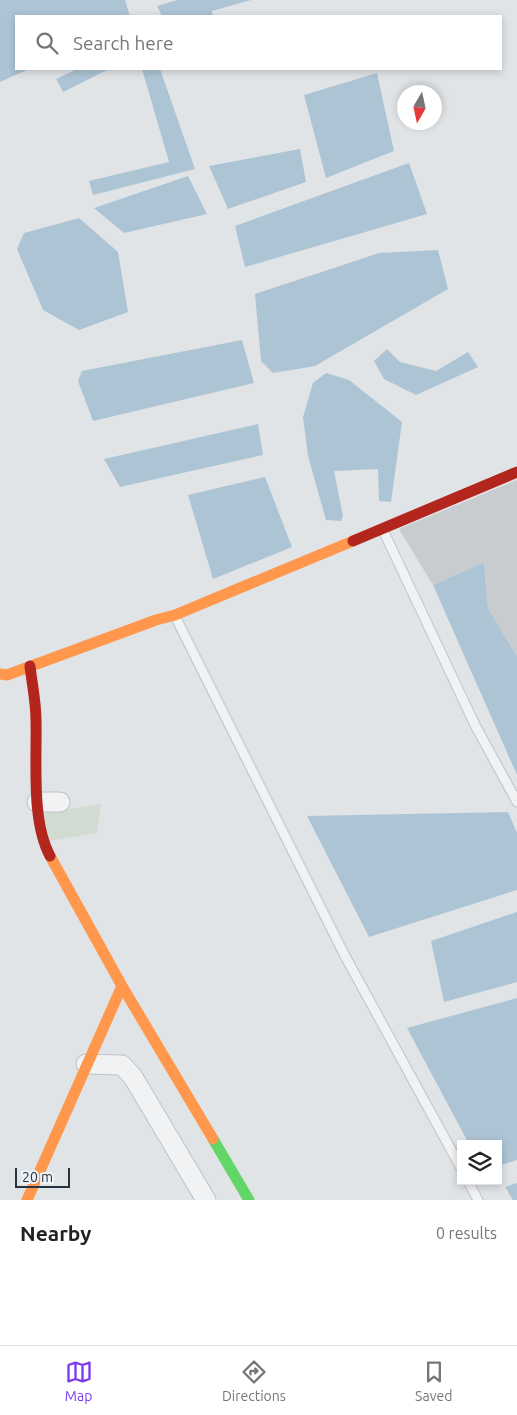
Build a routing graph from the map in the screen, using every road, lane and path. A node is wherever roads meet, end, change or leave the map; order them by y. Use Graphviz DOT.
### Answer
graph roads {
  1 [pos="517,472"];
  2 [pos="382,529"];
  3 [pos="174,615"];
  4 [pos="30,666"];
  5 [pos="0,674"];
  6 [pos="37,802"];
  7 [pos="60,802"];
  8 [pos="517,802"];
  9 [pos="122,986"];
  10 [pos="86,1064"];
  11 [pos="457,1161"];
  12 [pos="470,1185"];
  13 [pos="27,1200"];
  14 [pos="206,1200"];
  15 [pos="249,1200"];
  16 [pos="478,1200"];
  1 -- 2 [label="street"];
  2 -- 3 [label="street"];
  2 -- 8 [label="lane"];
  3 -- 4 [label="street"];
  3 -- 11 [label="lane"];
  4 -- 5 [label="street"];
  4 -- 6 [label="street"];
  6 -- 7 [label="street"];
  6 -- 9 [label="street"];
  9 -- 10 [label="street"];
  9 -- 15 [label="street"];
  10 -- 13 [label="street"];
  10 -- 14 [label="street"];
  12 -- 16 [label="lane"];
}
